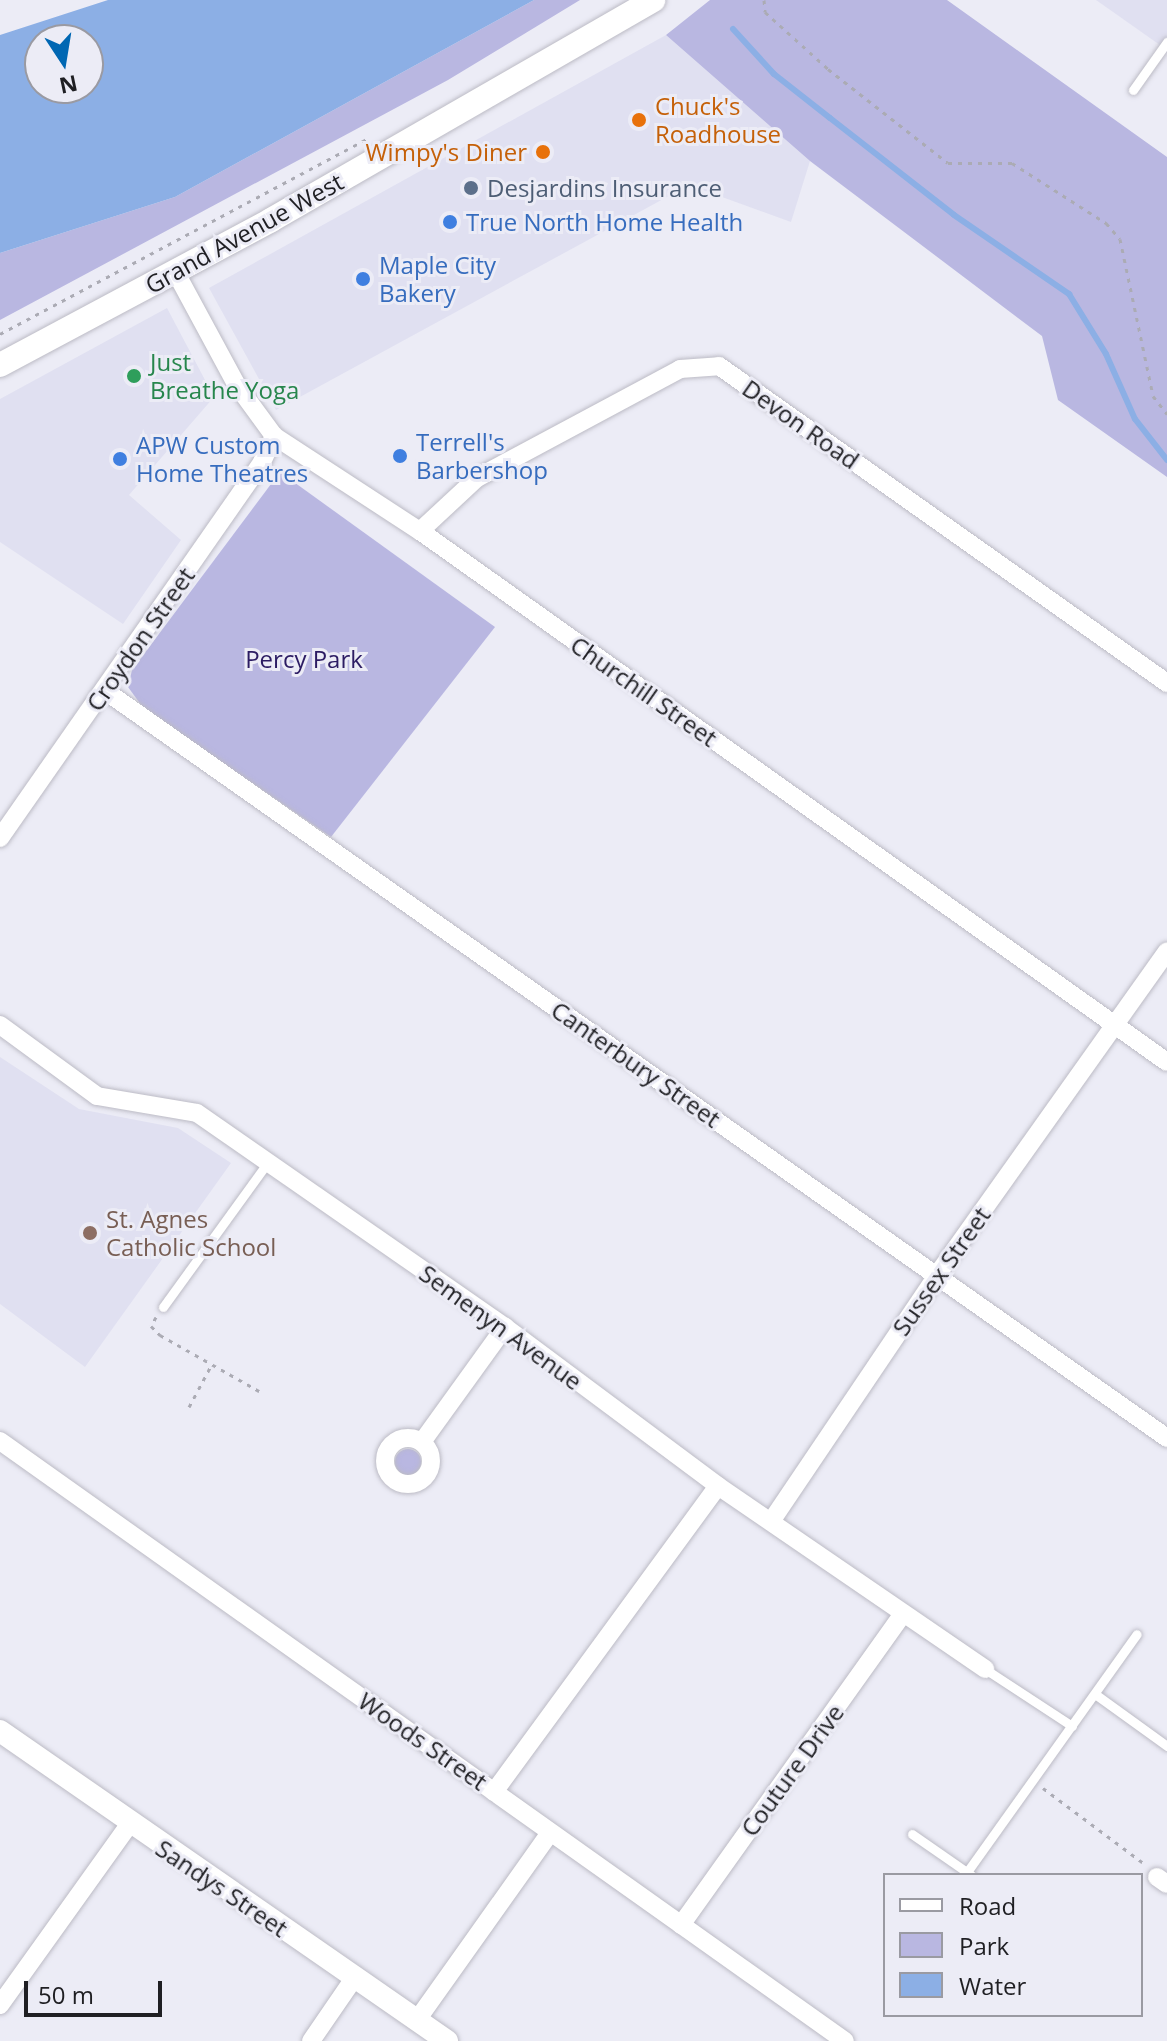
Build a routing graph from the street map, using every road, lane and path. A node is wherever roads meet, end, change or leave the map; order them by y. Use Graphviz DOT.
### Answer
graph roads {
  1 [pos="653,0"];
  2 [pos="764,0"];
  3 [pos="1167,42"];
  4 [pos="1133,90"];
  5 [pos="376,133"];
  6 [pos="175,271"];
  7 [pos="0,334"];
  8 [pos="0,365"];
  9 [pos="1167,414"];
  10 [pos="274,436"];
  11 [pos="420,531"];
  12 [pos="1167,683"];
  13 [pos="104,690"];
  14 [pos="0,838"];
  15 [pos="1167,951"];
  16 [pos="1113,1024"];
  17 [pos="0,1025"];
  18 [pos="1167,1062"];
  19 [pos="268,1162"];
  20 [pos="937,1275"];
  21 [pos="163,1307"];
  22 [pos="505,1327"];
  23 [pos="212,1364"];
  24 [pos="259,1391"];
  25 [pos="189,1407"];
  26 [pos="1167,1438"];
  27 [pos="0,1441"];
  28 [pos="422,1442"];
  29 [pos="718,1486"];
  30 [pos="772,1520"];
  31 [pos="902,1615"];
  32 [pos="1137,1634"];
  33 [pos="985,1669"];
  34 [pos="1095,1694"];
  35 [pos="1072,1726"];
  36 [pos="0,1731"];
  37 [pos="1167,1746"];
  38 [pos="1033,1781"];
  39 [pos="494,1792"];
  40 [pos="129,1825"];
  41 [pos="550,1833"];
  42 [pos="912,1834"];
  43 [pos="1142,1862"];
  44 [pos="968,1873"];
  45 [pos="970,1873"];
  46 [pos="681,1925"];
  47 [pos="355,1977"];
  48 [pos="0,2005"];
  49 [pos="417,2020"];
  50 [pos="311,2041"];
  51 [pos="447,2041"];
  52 [pos="845,2041"];
  1 -- 6 [label="main road, Grand Avenue West"];
  2 -- 9 [label="path"];
  3 -- 4 [label="lane"];
  5 -- 7 [label="path"];
  6 -- 8 [label="main road, Grand Avenue West"];
  6 -- 10 [label="street, Churchill Street"];
  10 -- 11 [label="street, Churchill Street"];
  10 -- 13 [label="street, Croydon Street"];
  11 -- 12 [label="street, Devon Road"];
  11 -- 16 [label="street, Churchill Street"];
  13 -- 14 [label="street, Croydon Street"];
  13 -- 20 [label="street, Canterbury Street"];
  15 -- 16 [label="street"];
  16 -- 18 [label="street, Churchill Street"];
  16 -- 20 [label="street, Sussex Street"];
  17 -- 19 [label="street, Semenyn Avenue"];
  19 -- 21 [label="lane"];
  19 -- 22 [label="street, Semenyn Avenue"];
  20 -- 26 [label="street, Canterbury Street"];
  20 -- 30 [label="street, Sussex Street"];
  21 -- 23 [label="path"];
  22 -- 28 [label="street"];
  22 -- 29 [label="street, Semenyn Avenue"];
  23 -- 24 [label="path"];
  23 -- 25 [label="path"];
  27 -- 39 [label="street, Woods Street"];
  29 -- 30 [label="street, Semenyn Avenue"];
  29 -- 39 [label="street"];
  30 -- 31 [label="street, Semenyn Avenue"];
  31 -- 33 [label="street, Semenyn Avenue"];
  31 -- 46 [label="street, Couture Drive"];
  32 -- 34 [label="lane"];
  33 -- 35 [label="lane"];
  34 -- 35 [label="lane"];
  34 -- 37 [label="lane"];
  35 -- 38 [label="lane"];
  36 -- 40 [label="street, Sandys Street"];
  38 -- 43 [label="path"];
  38 -- 45 [label="lane"];
  39 -- 41 [label="street, Woods Street"];
  40 -- 47 [label="street, Sandys Street"];
  40 -- 48 [label="street"];
  41 -- 46 [label="street, Woods Street"];
  41 -- 49 [label="street"];
  42 -- 44 [label="lane"];
  46 -- 52 [label="street, Woods Street"];
  47 -- 49 [label="street, Sandys Street"];
  47 -- 50 [label="street"];
  49 -- 51 [label="street, Sandys Street"];
}
